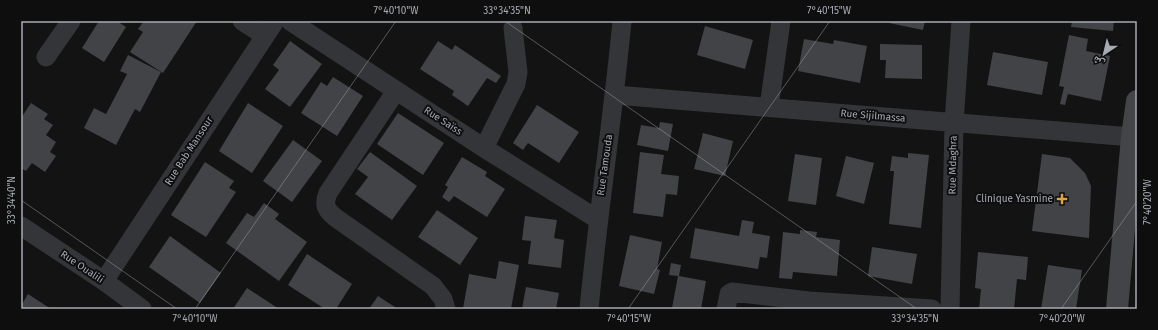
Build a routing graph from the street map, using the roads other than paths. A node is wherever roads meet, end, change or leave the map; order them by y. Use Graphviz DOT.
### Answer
graph roads {
  1 [pos="71,21"];
  2 [pos="242,21"];
  3 [pos="290,21"];
  4 [pos="622,21"];
  5 [pos="781,21"];
  6 [pos="961,21"];
  7 [pos="270,28"];
  8 [pos="513,28"];
  9 [pos="46,57"];
  10 [pos="396,91"];
  11 [pos="615,95"];
  12 [pos="1137,101"];
  13 [pos="769,108"];
  14 [pos="954,123"];
  15 [pos="1132,138"];
  16 [pos="484,148"];
  17 [pos="597,219"];
  18 [pos="21,226"];
  19 [pos="104,281"];
  20 [pos="809,305"];
  21 [pos="142,309"];
  22 [pos="446,309"];
  23 [pos="589,309"];
  24 [pos="726,309"];
  25 [pos="932,309"];
  26 [pos="950,309"];
  27 [pos="1117,309"];
  1 -- 9 [label="street"];
  2 -- 7 [label="street"];
  3 -- 10 [label="street, Rue Saïss"];
  4 -- 11 [label="street, Rue Tamouda"];
  5 -- 13 [label="street"];
  6 -- 14 [label="street, Rue Mdaghra"];
  7 -- 19 [label="street, Rue Bab Mansour"];
  8 -- 16 [label="street"];
  10 -- 16 [label="street, Rue Saïss"];
  10 -- 22 [label="street"];
  11 -- 13 [label="street, Rue Sijilmassa"];
  11 -- 17 [label="street, Rue Tamouda"];
  12 -- 15 [label="main road"];
  13 -- 14 [label="street, Rue Sijilmassa"];
  14 -- 15 [label="street, Rue Sijilmassa"];
  14 -- 26 [label="street, Rue Mdaghra"];
  15 -- 27 [label="main road"];
  16 -- 17 [label="street, Rue Saïss"];
  17 -- 23 [label="street, Rue Tamouda"];
  18 -- 19 [label="street, Rue Oualili"];
  19 -- 21 [label="street, Rue Oualili"];
  20 -- 24 [label="street"];
  20 -- 25 [label="street"];
}
